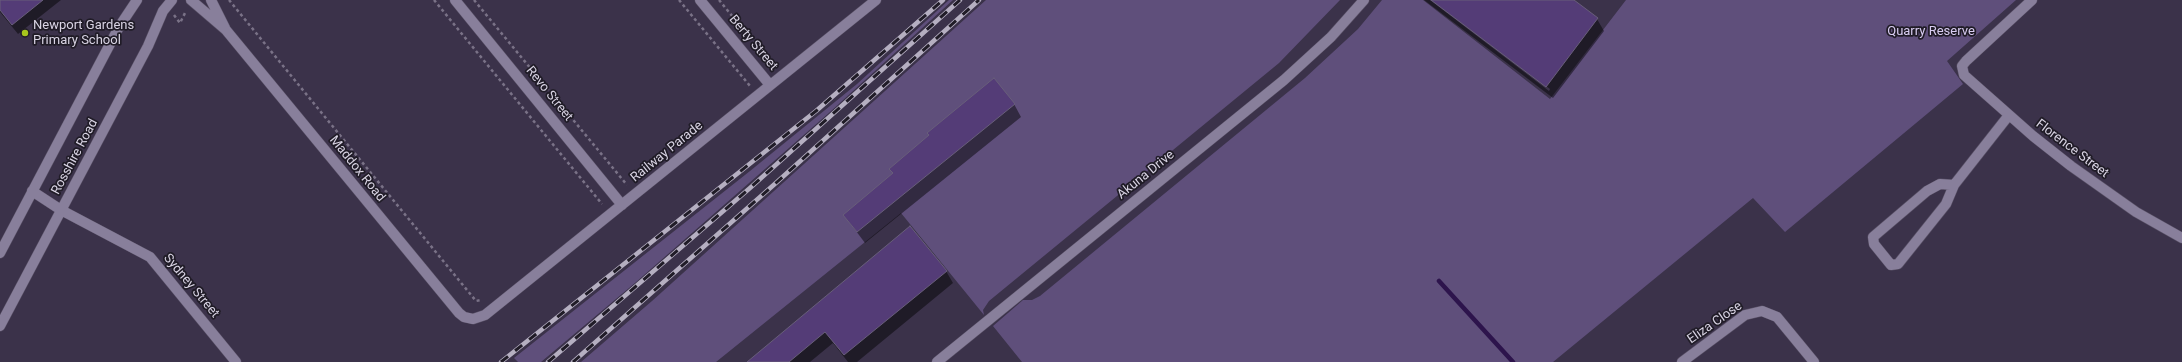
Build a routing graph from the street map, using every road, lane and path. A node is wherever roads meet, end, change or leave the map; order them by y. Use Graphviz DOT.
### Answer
graph roads {
  1 [pos="137,0"];
  2 [pos="191,0"];
  3 [pos="211,0"];
  4 [pos="229,0"];
  5 [pos="434,0"];
  6 [pos="454,0"];
  7 [pos="474,0"];
  8 [pos="679,0"];
  9 [pos="700,0"];
  10 [pos="719,0"];
  11 [pos="876,0"];
  12 [pos="1364,0"];
  13 [pos="2032,0"];
  14 [pos="171,5"];
  15 [pos="185,13"];
  16 [pos="226,30"];
  17 [pos="780,62"];
  18 [pos="774,67"];
  19 [pos="763,76"];
  20 [pos="770,85"];
  21 [pos="750,86"];
  22 [pos="744,91"];
  23 [pos="2009,115"];
  24 [pos="633,180"];
  25 [pos="627,185"];
  26 [pos="1954,185"];
  27 [pos="32,191"];
  28 [pos="614,194"];
  29 [pos="622,205"];
  30 [pos="61,210"];
  31 [pos="2182,238"];
  32 [pos="0,253"];
  33 [pos="486,297"];
  34 [pos="471,319"];
  35 [pos="0,326"];
  36 [pos="236,362"];
  37 [pos="937,362"];
  38 [pos="1682,362"];
  39 [pos="1814,362"];
  1 -- 27 [label="street, Rosshire Road"];
  2 -- 16 [label="street, Maddox Road"];
  3 -- 16 [label="street, Maddox Road"];
  4 -- 33 [label="path"];
  5 -- 28 [label="path"];
  6 -- 28 [label="street, Revo Street"];
  7 -- 25 [label="path"];
  8 -- 21 [label="path"];
  9 -- 19 [label="street, Berty Street"];
  10 -- 18 [label="path"];
  11 -- 20 [label="street, Railway Parade"];
  12 -- 37 [label="street, Akuna Drive"];
  13 -- 23 [label="street, Florence Street"];
  14 -- 15 [label="path"];
  14 -- 30 [label="street, Rosshire Road"];
  16 -- 34 [label="street, Maddox Road"];
  17 -- 18 [label="path"];
  18 -- 19 [label="path"];
  19 -- 20 [label="street, Berty Street"];
  19 -- 21 [label="path"];
  20 -- 29 [label="street, Railway Parade"];
  21 -- 22 [label="path"];
  23 -- 26 [label="street"];
  23 -- 31 [label="street, Florence Street"];
  24 -- 25 [label="path"];
  25 -- 28 [label="path"];
  26 -- 26 [label="street"];
  27 -- 30 [label="street, Sydney Street"];
  27 -- 32 [label="street, Rosshire Road"];
  28 -- 29 [label="street, Revo Street"];
  29 -- 34 [label="street, Railway Parade"];
  30 -- 35 [label="street, Rosshire Road"];
  30 -- 36 [label="street, Sydney Street"];
  38 -- 39 [label="street, Eliza Close"];
}
